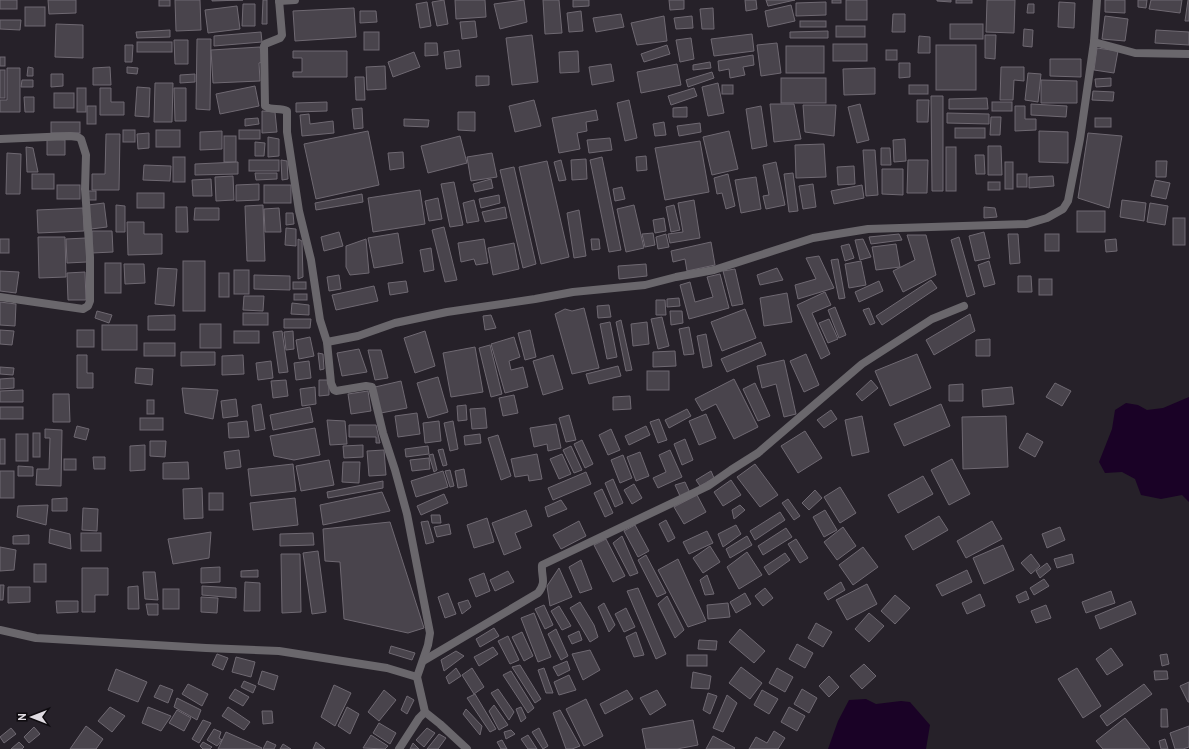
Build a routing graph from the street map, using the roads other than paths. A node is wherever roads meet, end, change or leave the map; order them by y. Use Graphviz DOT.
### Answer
graph roads {
  1 [pos="279,0"];
  2 [pos="295,0"];
  3 [pos="1097,0"];
  4 [pos="1094,42"];
  5 [pos="1189,54"];
  6 [pos="0,139"];
  7 [pos="0,297"];
  8 [pos="964,306"];
  9 [pos="327,342"];
  10 [pos="0,630"];
  11 [pos="423,660"];
  12 [pos="417,677"];
  13 [pos="425,712"];
  14 [pos="399,749"];
  15 [pos="467,749"];
  1 -- 2 [label="street"];
  1 -- 9 [label="street"];
  3 -- 4 [label="street"];
  4 -- 5 [label="street"];
  4 -- 9 [label="street"];
  6 -- 7 [label="street"];
  8 -- 11 [label="street"];
  9 -- 11 [label="street"];
  10 -- 12 [label="street"];
  11 -- 12 [label="street"];
  12 -- 13 [label="street"];
  13 -- 14 [label="street"];
  13 -- 15 [label="street"];
}
